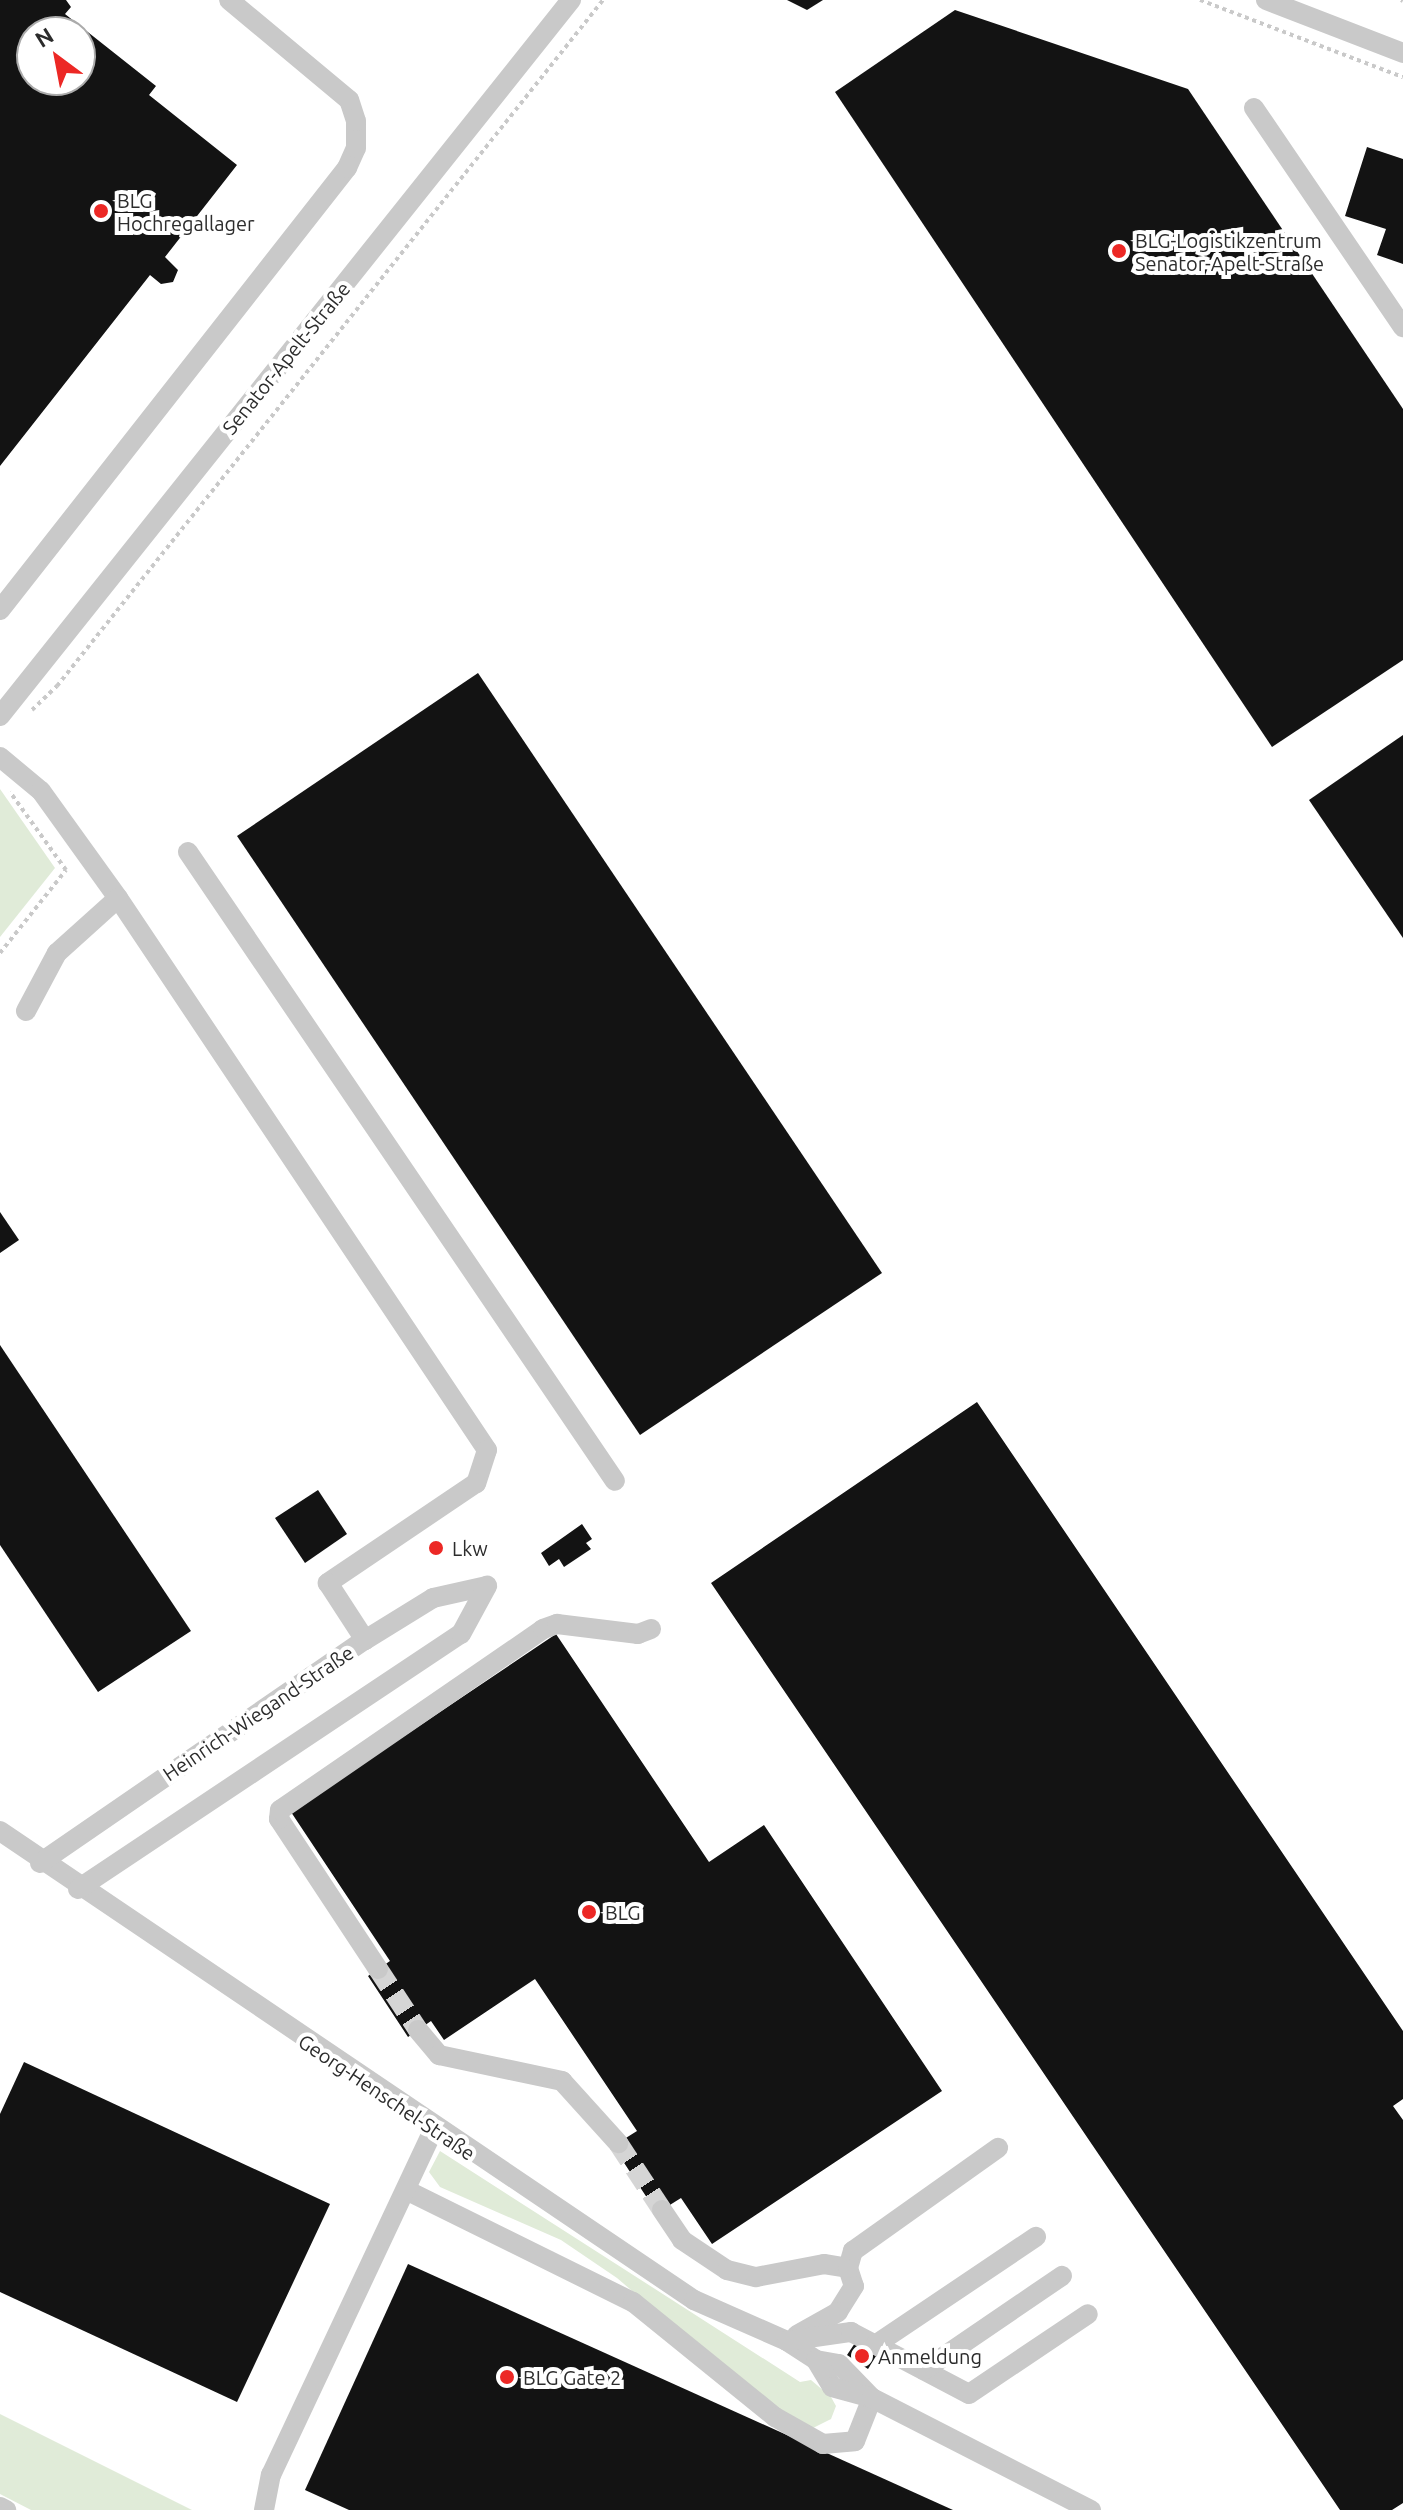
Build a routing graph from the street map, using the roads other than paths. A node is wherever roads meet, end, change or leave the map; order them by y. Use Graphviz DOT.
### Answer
graph roads {
  1 [pos="229,0"];
  2 [pos="571,0"];
  3 [pos="1266,0"];
  4 [pos="1403,53"];
  5 [pos="1254,108"];
  6 [pos="1403,327"];
  7 [pos="0,610"];
  8 [pos="0,716"];
  9 [pos="0,757"];
  10 [pos="188,852"];
  11 [pos="118,898"];
  12 [pos="26,1011"];
  13 [pos="615,1481"];
  14 [pos="651,1629"];
  15 [pos="365,1640"];
  16 [pos="0,1831"];
  17 [pos="40,1863"];
  18 [pos="78,1889"];
  19 [pos="378,1969"];
  20 [pos="418,2030"];
  21 [pos="434,2129"];
  22 [pos="618,2143"];
  23 [pos="998,2148"];
  24 [pos="408,2191"];
  25 [pos="662,2210"];
  26 [pos="1036,2237"];
  27 [pos="848,2268"];
  28 [pos="1062,2276"];
  29 [pos="1088,2314"];
  30 [pos="787,2341"];
  31 [pos="875,2345"];
  32 [pos="924,2370"];
  33 [pos="872,2398"];
  34 [pos="0,2507"];
  35 [pos="6,2510"];
  36 [pos="264,2510"];
  37 [pos="1091,2510"];
  1 -- 7 [label="street"];
  2 -- 8 [label="street, Senator-Apelt-Straße"];
  3 -- 4 [label="street"];
  5 -- 6 [label="street"];
  9 -- 11 [label="street"];
  10 -- 13 [label="street"];
  11 -- 12 [label="street"];
  11 -- 15 [label="street"];
  14 -- 19 [label="street"];
  15 -- 17 [label="street, Heinrich-Wiegand-Straße"];
  15 -- 18 [label="street, Heinrich-Wiegand-Straße"];
  16 -- 17 [label="street, Georg-Henschel-Straße"];
  17 -- 18 [label="street, Georg-Henschel-Straße"];
  18 -- 21 [label="street, Georg-Henschel-Straße"];
  20 -- 22 [label="street"];
  21 -- 24 [label="street"];
  21 -- 30 [label="street, Georg-Henschel-Straße"];
  23 -- 27 [label="street"];
  24 -- 33 [label="street"];
  24 -- 36 [label="street"];
  25 -- 27 [label="street"];
  26 -- 31 [label="street"];
  27 -- 30 [label="street"];
  28 -- 32 [label="street"];
  29 -- 32 [label="street"];
  30 -- 31 [label="street"];
  30 -- 33 [label="street, Georg-Henschel-Straße"];
  31 -- 32 [label="street"];
  33 -- 37 [label="street, Georg-Henschel-Straße"];
  34 -- 35 [label="street"];
}
